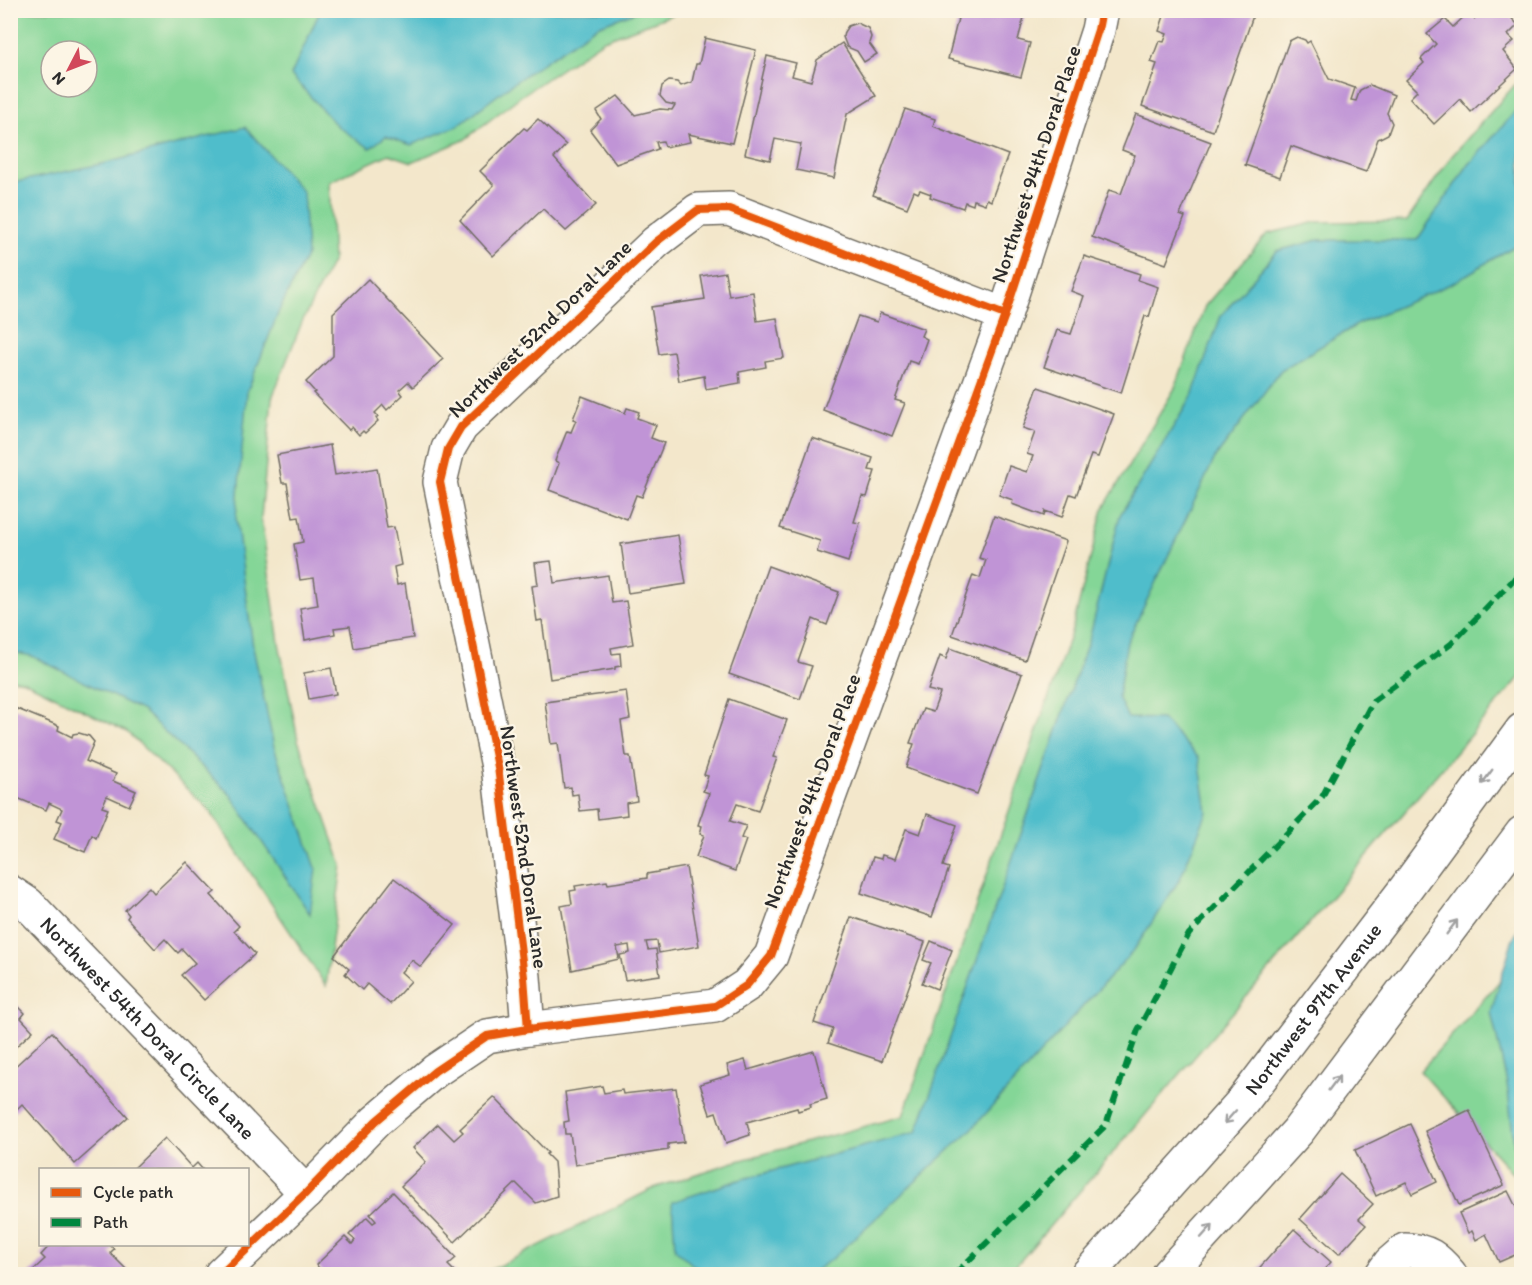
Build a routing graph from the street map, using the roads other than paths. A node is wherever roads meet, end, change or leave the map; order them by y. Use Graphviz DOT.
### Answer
graph roads {
  1 [pos="1102,10"];
  2 [pos="1005,315"];
  3 [pos="1521,730"];
  4 [pos="1521,832"];
  5 [pos="10,892"];
  6 [pos="528,1029"];
  7 [pos="306,1193"];
  8 [pos="221,1275"];
  9 [pos="1088,1275"];
  10 [pos="1168,1275"];
  11 [pos="1382,1275"];
  12 [pos="1450,1275"];
  1 -- 2 [label="street, Northwest 94th Doral Place"];
  2 -- 6 [label="street, Northwest 94th Doral Place"];
  2 -- 6 [label="street, Northwest 52nd Doral Lane"];
  3 -- 9 [label="street, Northwest 97th Avenue, one-way"];
  10 -- 4 [label="street, one-way"];
  5 -- 7 [label="street, Northwest 54th Doral Circle Lane"];
  6 -- 7 [label="street, Northwest 94th Doral Place"];
  7 -- 8 [label="street, Northwest 94th Doral Place"];
  11 -- 12 [label="street"];
}
